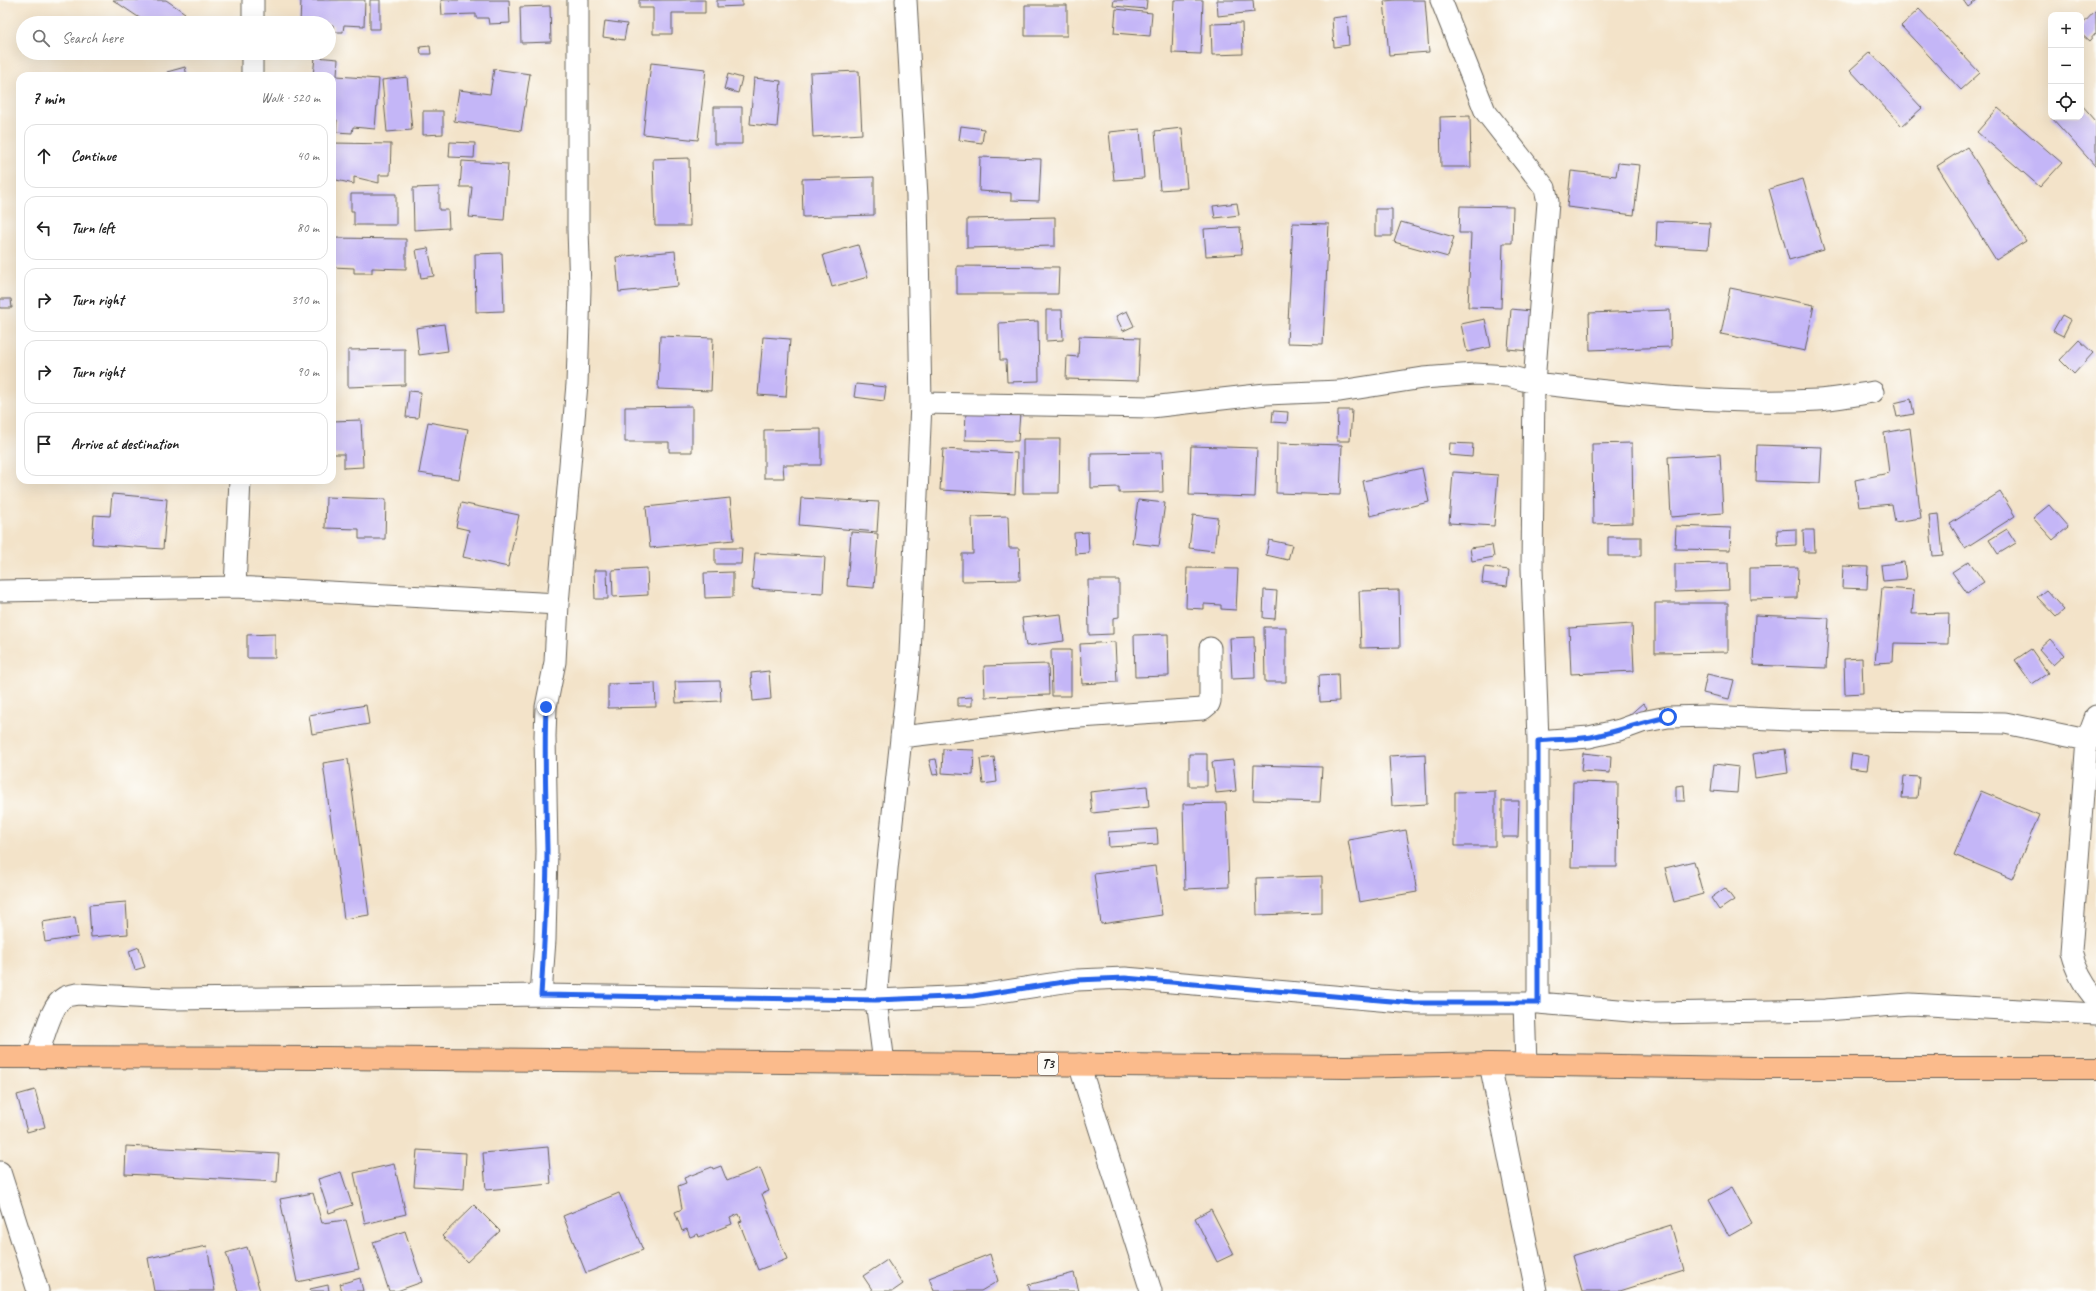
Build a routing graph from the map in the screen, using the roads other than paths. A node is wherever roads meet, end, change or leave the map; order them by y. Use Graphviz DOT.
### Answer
graph roads {
  1 [pos="253,0"];
  2 [pos="578,0"];
  3 [pos="906,0"];
  4 [pos="1441,0"];
  5 [pos="253,16"];
  6 [pos="252,60"];
  7 [pos="252,72"];
  8 [pos="1534,383"];
  9 [pos="1873,392"];
  10 [pos="921,403"];
  11 [pos="240,484"];
  12 [pos="235,587"];
  13 [pos="0,591"];
  14 [pos="558,604"];
  15 [pos="1210,648"];
  16 [pos="2096,716"];
  17 [pos="901,737"];
  18 [pos="2087,740"];
  19 [pos="1538,741"];
  20 [pos="541,995"];
  21 [pos="2096,999"];
  22 [pos="876,1000"];
  23 [pos="1531,1003"];
  24 [pos="2096,1014"];
  25 [pos="0,1057"];
  26 [pos="37,1057"];
  27 [pos="884,1063"];
  28 [pos="1078,1064"];
  29 [pos="1490,1064"];
  30 [pos="1526,1065"];
  31 [pos="2096,1068"];
  32 [pos="0,1172"];
  33 [pos="38,1291"];
  34 [pos="1151,1291"];
  35 [pos="1536,1291"];
  1 -- 5 [label="street"];
  2 -- 14 [label="street"];
  3 -- 10 [label="street"];
  4 -- 8 [label="street"];
  6 -- 7 [label="street"];
  8 -- 9 [label="street"];
  8 -- 10 [label="street"];
  8 -- 19 [label="street"];
  10 -- 17 [label="street"];
  11 -- 12 [label="street"];
  12 -- 13 [label="street"];
  12 -- 14 [label="street"];
  14 -- 20 [label="street"];
  15 -- 17 [label="street"];
  16 -- 18 [label="street"];
  17 -- 22 [label="street"];
  18 -- 19 [label="street"];
  18 -- 21 [label="street"];
  19 -- 23 [label="street"];
  20 -- 22 [label="street"];
  20 -- 26 [label="street"];
  22 -- 23 [label="street"];
  22 -- 27 [label="street"];
  23 -- 24 [label="street"];
  23 -- 30 [label="street"];
  25 -- 26 [label="highway, T3"];
  26 -- 27 [label="highway, T3"];
  27 -- 28 [label="highway, T3"];
  28 -- 29 [label="highway, T3"];
  28 -- 34 [label="street"];
  29 -- 30 [label="highway, T3"];
  29 -- 35 [label="street"];
  30 -- 31 [label="highway, T3"];
  32 -- 33 [label="street"];
}
